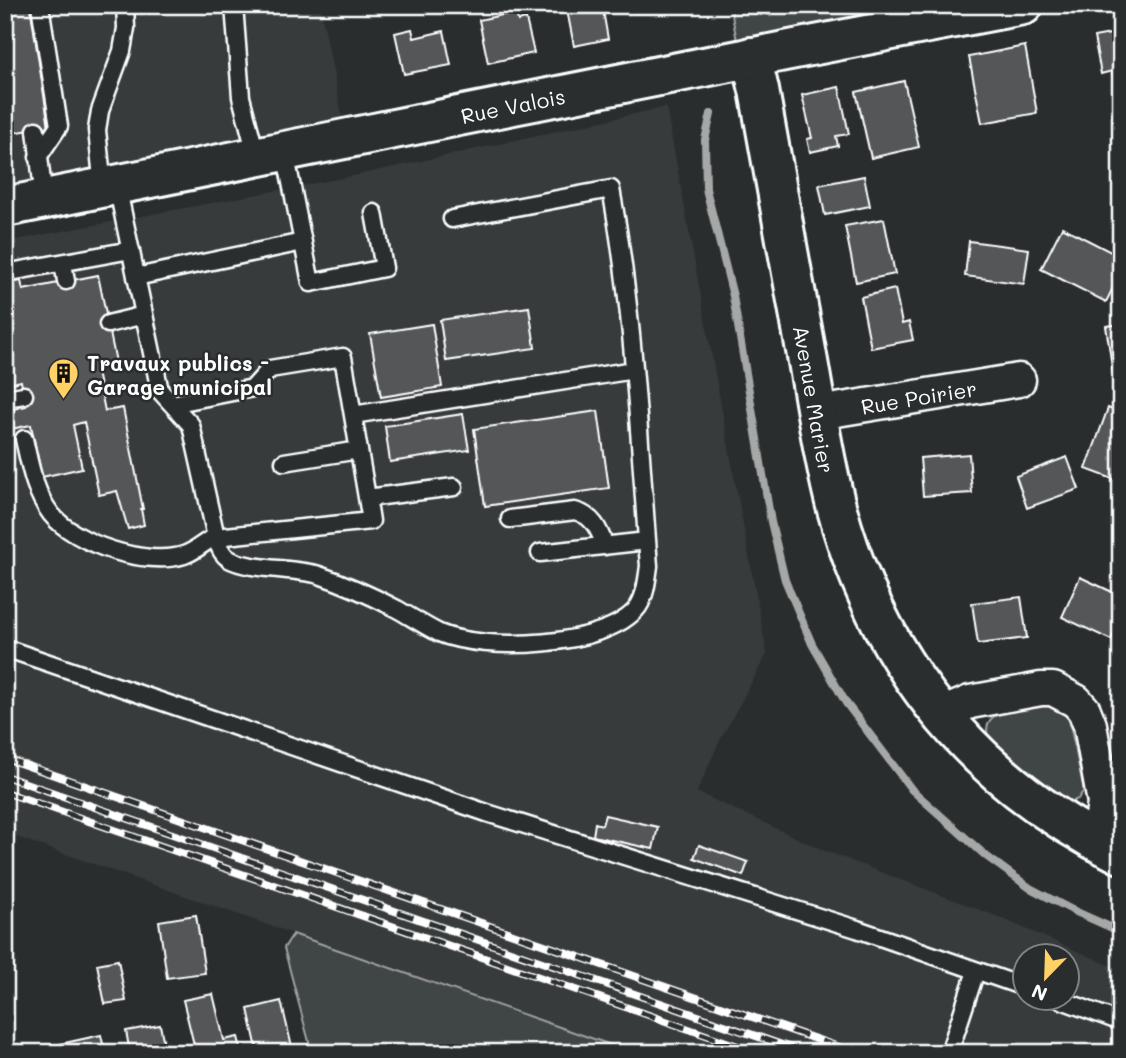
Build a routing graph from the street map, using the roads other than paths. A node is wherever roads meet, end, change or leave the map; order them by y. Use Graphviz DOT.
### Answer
graph roads {
  1 [pos="40,5"];
  2 [pos="125,5"];
  3 [pos="234,5"];
  4 [pos="1023,5"];
  5 [pos="751,57"];
  6 [pos="36,130"];
  7 [pos="271,155"];
  8 [pos="38,157"];
  9 [pos="110,186"];
  10 [pos="44,200"];
  11 [pos="5,207"];
  12 [pos="374,213"];
  13 [pos="452,219"];
  14 [pos="303,242"];
  15 [pos="131,250"];
  16 [pos="63,263"];
  17 [pos="5,273"];
  18 [pos="136,277"];
  19 [pos="66,281"];
  20 [pos="144,316"];
  21 [pos="108,324"];
  22 [pos="634,370"];
  23 [pos="1019,380"];
  24 [pos="24,395"];
  25 [pos="5,398"];
  26 [pos="172,404"];
  27 [pos="818,413"];
  28 [pos="353,415"];
  29 [pos="24,439"];
  30 [pos="359,450"];
  31 [pos="284,462"];
  32 [pos="454,487"];
  33 [pos="367,498"];
  34 [pos="510,519"];
  35 [pos="216,537"];
  36 [pos="647,541"];
  37 [pos="605,546"];
  38 [pos="540,553"];
  39 [pos="5,648"];
  40 [pos="945,718"];
  41 [pos="1110,848"];
  42 [pos="976,971"];
  43 [pos="1010,983"];
  44 [pos="1080,1007"];
  45 [pos="1121,1021"];
  46 [pos="949,1053"];
  1 -- 8 [label="lane"];
  2 -- 9 [label="lane"];
  3 -- 7 [label="lane"];
  4 -- 5 [label="street, Rue Valois"];
  5 -- 7 [label="street, Rue Valois"];
  5 -- 27 [label="street, Avenue Marier"];
  6 -- 8 [label="lane"];
  7 -- 9 [label="street, Rue Valois"];
  7 -- 14 [label="lane"];
  8 -- 10 [label="lane"];
  9 -- 10 [label="street, Rue Valois"];
  9 -- 15 [label="lane"];
  10 -- 11 [label="street, Rue Valois"];
  12 -- 14 [label="lane"];
  13 -- 22 [label="lane"];
  14 -- 18 [label="lane"];
  15 -- 16 [label="lane"];
  15 -- 18 [label="lane"];
  16 -- 17 [label="lane"];
  16 -- 19 [label="lane"];
  18 -- 20 [label="lane"];
  20 -- 21 [label="lane"];
  20 -- 26 [label="lane"];
  22 -- 28 [label="lane"];
  22 -- 36 [label="lane"];
  23 -- 27 [label="street, Rue Poirier"];
  24 -- 25 [label="lane"];
  26 -- 28 [label="lane"];
  26 -- 35 [label="lane"];
  27 -- 40 [label="street, Avenue Marier"];
  28 -- 30 [label="lane"];
  29 -- 35 [label="lane"];
  30 -- 31 [label="lane"];
  30 -- 33 [label="lane"];
  32 -- 33 [label="lane"];
  33 -- 35 [label="lane"];
  34 -- 37 [label="lane"];
  35 -- 36 [label="lane"];
  36 -- 37 [label="lane"];
  37 -- 38 [label="lane"];
  39 -- 42 [label="lane"];
  40 -- 41 [label="street, Avenue Marier"];
  40 -- 41 [label="street, Avenue Marier"];
  42 -- 43 [label="lane"];
  42 -- 46 [label="lane"];
  44 -- 45 [label="lane"];
}
